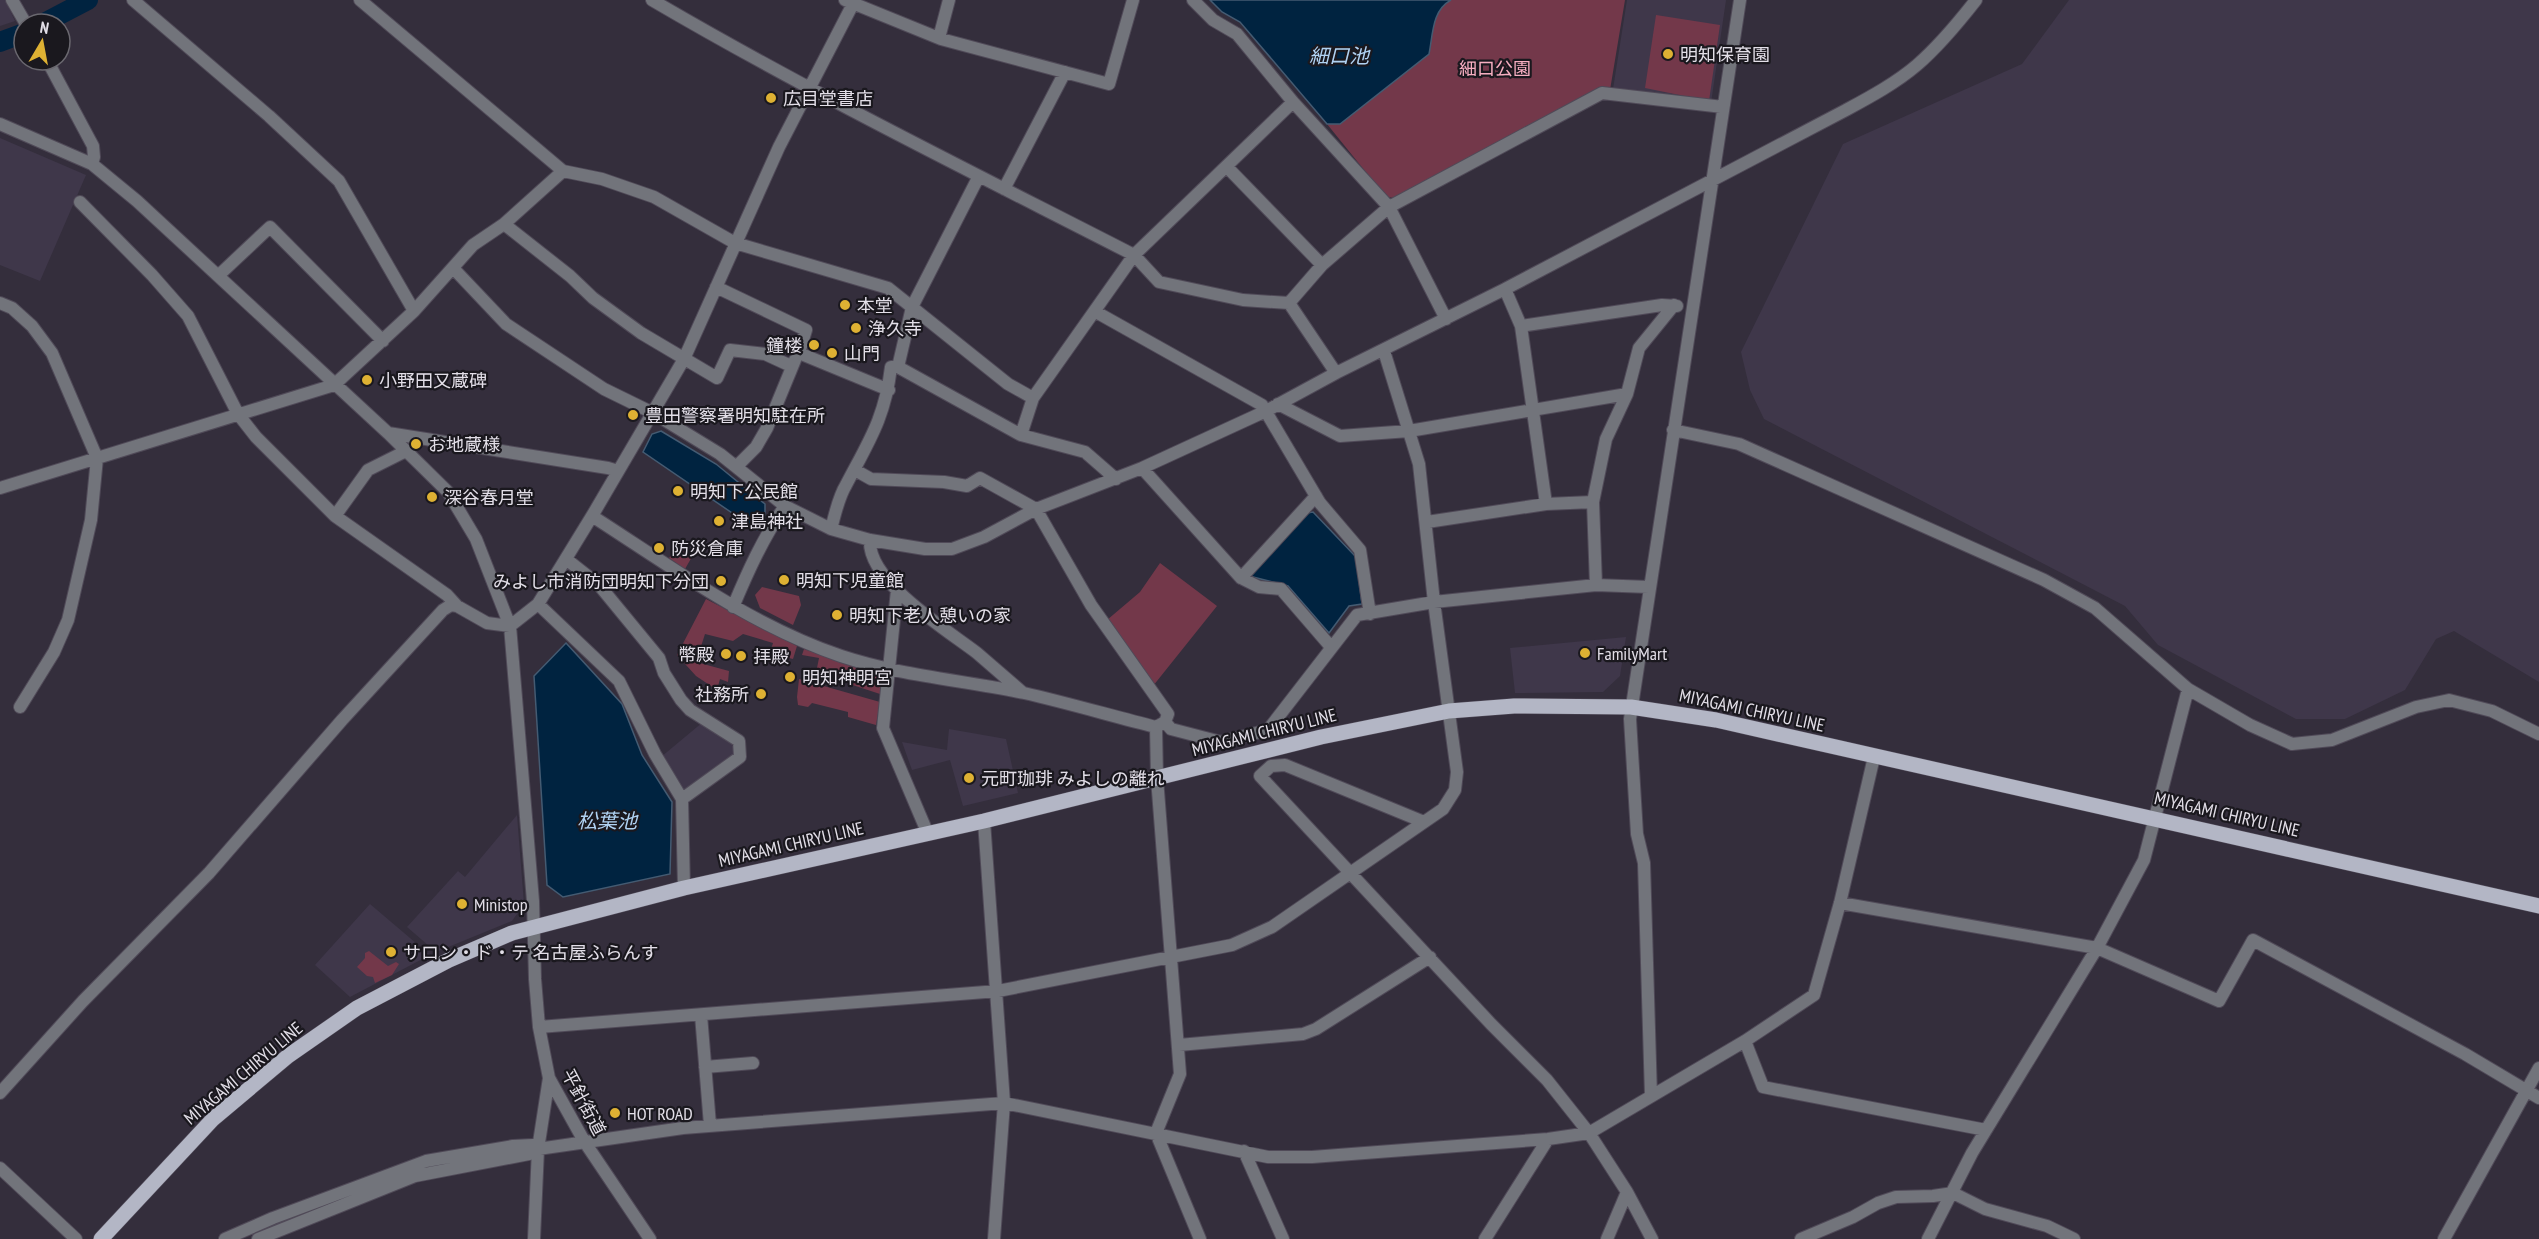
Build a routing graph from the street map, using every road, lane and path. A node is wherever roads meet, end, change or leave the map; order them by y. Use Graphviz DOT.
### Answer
graph roads {
  1 [pos="133,0"];
  2 [pos="360,0"];
  3 [pos="652,0"];
  4 [pos="948,0"];
  5 [pos="1132,0"];
  6 [pos="1193,0"];
  7 [pos="1740,0"];
  8 [pos="1976,0"];
  9 [pos="851,1"];
  10 [pos="939,38"];
  11 [pos="53,72"];
  12 [pos="1065,72"];
  13 [pos="809,88"];
  14 [pos="1293,102"];
  15 [pos="1723,107"];
  16 [pos="0,124"];
  17 [pos="92,164"];
  18 [pos="1227,166"];
  19 [pos="563,171"];
  20 [pos="979,176"];
  21 [pos="1713,180"];
  22 [pos="1004,189"];
  23 [pos="80,202"];
  24 [pos="1389,207"];
  25 [pos="504,224"];
  26 [pos="735,243"];
  27 [pos="1134,255"];
  28 [pos="1322,265"];
  29 [pos="453,268"];
  30 [pos="219,275"];
  31 [pos="716,287"];
  32 [pos="1505,289"];
  33 [pos="0,303"];
  34 [pos="1288,303"];
  35 [pos="1674,305"];
  36 [pos="912,307"];
  37 [pos="1693,308"];
  38 [pos="414,311"];
  39 [pos="1096,312"];
  40 [pos="1446,319"];
  41 [pos="1521,326"];
  42 [pos="383,341"];
  43 [pos="1384,351"];
  44 [pos="798,353"];
  45 [pos="684,359"];
  46 [pos="791,366"];
  47 [pos="898,367"];
  48 [pos="1336,373"];
  49 [pos="334,385"];
  50 [pos="889,390"];
  51 [pos="1627,394"];
  52 [pos="1033,398"];
  53 [pos="1278,404"];
  54 [pos="1533,408"];
  55 [pos="1266,411"];
  56 [pos="653,412"];
  57 [pos="238,414"];
  58 [pos="1673,430"];
  59 [pos="1408,431"];
  60 [pos="388,433"];
  61 [pos="1021,435"];
  62 [pos="406,451"];
  63 [pos="97,458"];
  64 [pos="737,466"];
  65 [pos="1142,468"];
  66 [pos="855,470"];
  67 [pos="618,471"];
  68 [pos="1116,479"];
  69 [pos="0,488"];
  70 [pos="1316,496"];
  71 [pos="1593,502"];
  72 [pos="1546,504"];
  73 [pos="785,506"];
  74 [pos="1036,509"];
  75 [pos="336,516"];
  76 [pos="592,516"];
  77 [pos="1427,522"];
  78 [pos="831,529"];
  79 [pos="870,540"];
  80 [pos="566,559"];
  81 [pos="1241,578"];
  82 [pos="1596,585"];
  83 [pos="1649,587"];
  84 [pos="897,590"];
  85 [pos="1434,602"];
  86 [pos="537,604"];
  87 [pos="457,606"];
  88 [pos="733,607"];
  89 [pos="1370,614"];
  90 [pos="510,626"];
  91 [pos="1331,647"];
  92 [pos="890,670"];
  93 [pos="2187,688"];
  94 [pos="1024,693"];
  95 [pos="20,707"];
  96 [pos="1631,707"];
  97 [pos="1449,711"];
  98 [pos="1161,724"];
  99 [pos="2539,734"];
  100 [pos="1874,757"];
  101 [pos="1157,778"];
  102 [pos="682,799"];
  103 [pos="2155,817"];
  104 [pos="984,821"];
  105 [pos="1424,822"];
  106 [pos="928,834"];
  107 [pos="1352,873"];
  108 [pos="684,888"];
  109 [pos="1840,903"];
  110 [pos="2539,906"];
  111 [pos="533,927"];
  112 [pos="2097,948"];
  113 [pos="1430,957"];
  114 [pos="1172,958"];
  115 [pos="998,991"];
  116 [pos="701,1015"];
  117 [pos="539,1027"];
  118 [pos="1745,1041"];
  119 [pos="1179,1045"];
  120 [pos="753,1063"];
  121 [pos="705,1066"];
  122 [pos="2539,1068"];
  123 [pos="549,1078"];
  124 [pos="2526,1090"];
  125 [pos="0,1093"];
  126 [pos="1651,1096"];
  127 [pos="2539,1098"];
  128 [pos="1004,1103"];
  129 [pos="710,1125"];
  130 [pos="1986,1130"];
  131 [pos="1156,1133"];
  132 [pos="1589,1133"];
  133 [pos="1548,1139"];
  134 [pos="584,1142"];
  135 [pos="538,1149"];
  136 [pos="1244,1151"];
  137 [pos="0,1168"];
  138 [pos="1627,1192"];
  139 [pos="1953,1192"];
  140 [pos="76,1239"];
  141 [pos="101,1239"];
  142 [pos="225,1239"];
  143 [pos="258,1239"];
  144 [pos="534,1239"];
  145 [pos="650,1239"];
  146 [pos="994,1239"];
  147 [pos="1200,1239"];
  148 [pos="1283,1239"];
  149 [pos="1485,1239"];
  150 [pos="1607,1239"];
  151 [pos="1652,1239"];
  152 [pos="1801,1239"];
  153 [pos="1928,1239"];
  154 [pos="2074,1239"];
  155 [pos="2444,1239"];
  1 -- 38 [label="street"];
  2 -- 19 [label="street"];
  3 -- 13 [label="street"];
  4 -- 10 [label="street"];
  5 -- 12 [label="street"];
  6 -- 14 [label="street"];
  7 -- 15 [label="street"];
  8 -- 21 [label="street"];
  9 -- 10 [label="street"];
  9 -- 13 [label="street"];
  10 -- 12 [label="street"];
  11 -- 17 [label="street"];
  12 -- 22 [label="street"];
  13 -- 20 [label="street"];
  13 -- 26 [label="street"];
  14 -- 18 [label="street"];
  14 -- 24 [label="street"];
  15 -- 21 [label="street"];
  15 -- 24 [label="street"];
  16 -- 17 [label="street, 平針街道"];
  17 -- 30 [label="street, 平針街道"];
  18 -- 27 [label="street"];
  18 -- 28 [label="street"];
  19 -- 25 [label="street"];
  19 -- 26 [label="street"];
  20 -- 22 [label="street"];
  20 -- 36 [label="street"];
  21 -- 32 [label="street"];
  21 -- 37 [label="street"];
  22 -- 27 [label="street"];
  23 -- 57 [label="street"];
  24 -- 28 [label="street"];
  24 -- 40 [label="street"];
  25 -- 29 [label="street"];
  25 -- 45 [label="street"];
  26 -- 31 [label="street"];
  26 -- 36 [label="street"];
  27 -- 34 [label="street"];
  27 -- 39 [label="street"];
  28 -- 34 [label="street"];
  29 -- 38 [label="street"];
  29 -- 56 [label="street"];
  30 -- 42 [label="street"];
  30 -- 49 [label="street, 平針街道"];
  31 -- 44 [label="street"];
  31 -- 45 [label="street"];
  32 -- 40 [label="street"];
  32 -- 41 [label="street"];
  33 -- 63 [label="street"];
  34 -- 48 [label="street"];
  35 -- 37 [label="street"];
  35 -- 41 [label="street"];
  35 -- 51 [label="street"];
  36 -- 47 [label="street"];
  36 -- 52 [label="street"];
  37 -- 58 [label="street"];
  38 -- 42 [label="street"];
  39 -- 52 [label="street"];
  39 -- 55 [label="street"];
  40 -- 43 [label="street"];
  41 -- 54 [label="street"];
  42 -- 49 [label="street"];
  43 -- 48 [label="street"];
  43 -- 59 [label="street"];
  44 -- 46 [label="street"];
  44 -- 50 [label="street"];
  45 -- 46 [label="street"];
  45 -- 56 [label="street"];
  46 -- 64 [label="street"];
  47 -- 50 [label="street"];
  47 -- 61 [label="street"];
  48 -- 53 [label="street"];
  49 -- 57 [label="street"];
  49 -- 60 [label="street, 平針街道"];
  50 -- 66 [label="street"];
  51 -- 54 [label="street"];
  51 -- 71 [label="street"];
  52 -- 61 [label="street"];
  53 -- 55 [label="street"];
  53 -- 59 [label="street"];
  54 -- 59 [label="street"];
  54 -- 72 [label="street"];
  55 -- 65 [label="street"];
  55 -- 70 [label="street"];
  56 -- 64 [label="street"];
  56 -- 67 [label="street"];
  57 -- 63 [label="street"];
  57 -- 75 [label="street"];
  58 -- 83 [label="street"];
  58 -- 93 [label="street"];
  59 -- 77 [label="street"];
  60 -- 62 [label="street, 平針街道"];
  60 -- 67 [label="street"];
  61 -- 68 [label="street"];
  62 -- 75 [label="street"];
  62 -- 90 [label="street, 平針街道"];
  63 -- 69 [label="street"];
  63 -- 95 [label="street"];
  64 -- 73 [label="street"];
  65 -- 68 [label="street"];
  65 -- 81 [label="street"];
  66 -- 74 [label="street"];
  66 -- 78 [label="street"];
  67 -- 76 [label="street"];
  68 -- 74 [label="street"];
  70 -- 81 [label="street"];
  70 -- 89 [label="street"];
  71 -- 72 [label="street"];
  71 -- 82 [label="street"];
  72 -- 77 [label="street"];
  73 -- 78 [label="street"];
  73 -- 88 [label="street"];
  74 -- 79 [label="street"];
  74 -- 98 [label="street"];
  75 -- 87 [label="street"];
  76 -- 80 [label="street"];
  76 -- 88 [label="street"];
  77 -- 85 [label="street"];
  78 -- 79 [label="street"];
  79 -- 84 [label="street"];
  80 -- 86 [label="street"];
  80 -- 102 [label="street"];
  81 -- 91 [label="street"];
  82 -- 83 [label="street"];
  82 -- 85 [label="street"];
  83 -- 96 [label="street"];
  84 -- 92 [label="street"];
  84 -- 94 [label="street"];
  85 -- 89 [label="street"];
  85 -- 97 [label="street"];
  86 -- 90 [label="street"];
  86 -- 102 [label="street"];
  87 -- 90 [label="street"];
  87 -- 125 [label="street"];
  88 -- 92 [label="street"];
  89 -- 91 [label="street"];
  90 -- 111 [label="street, 平針街道"];
  91 -- 98 [label="street"];
  92 -- 94 [label="street"];
  92 -- 106 [label="street"];
  93 -- 99 [label="street"];
  93 -- 103 [label="street"];
  94 -- 98 [label="street"];
  96 -- 97 [label="main road, MIYAGAMI CHIRYU LINE"];
  96 -- 100 [label="main road, MIYAGAMI CHIRYU LINE"];
  96 -- 126 [label="street"];
  97 -- 101 [label="main road, MIYAGAMI CHIRYU LINE"];
  97 -- 105 [label="street"];
  98 -- 101 [label="street"];
  100 -- 103 [label="main road, MIYAGAMI CHIRYU LINE"];
  100 -- 109 [label="street"];
  101 -- 104 [label="main road, MIYAGAMI CHIRYU LINE"];
  101 -- 114 [label="street"];
  102 -- 108 [label="street"];
  103 -- 110 [label="main road, MIYAGAMI CHIRYU LINE"];
  103 -- 112 [label="street"];
  104 -- 106 [label="main road, MIYAGAMI CHIRYU LINE"];
  104 -- 115 [label="street"];
  105 -- 107 [label="street"];
  105 -- 107 [label="street"];
  106 -- 108 [label="main road, MIYAGAMI CHIRYU LINE"];
  107 -- 113 [label="street"];
  107 -- 114 [label="street"];
  108 -- 111 [label="main road, MIYAGAMI CHIRYU LINE"];
  109 -- 112 [label="street"];
  109 -- 118 [label="street"];
  111 -- 117 [label="street, 平針街道"];
  111 -- 141 [label="main road, MIYAGAMI CHIRYU LINE"];
  112 -- 124 [label="street"];
  112 -- 130 [label="street"];
  113 -- 119 [label="street"];
  113 -- 132 [label="street"];
  114 -- 115 [label="street"];
  114 -- 119 [label="street"];
  115 -- 116 [label="street"];
  115 -- 128 [label="street"];
  116 -- 117 [label="street"];
  116 -- 121 [label="street"];
  117 -- 123 [label="street, 平針街道"];
  118 -- 126 [label="street"];
  118 -- 130 [label="street"];
  119 -- 131 [label="street"];
  120 -- 121 [label="street"];
  121 -- 129 [label="street"];
  122 -- 124 [label="street"];
  123 -- 134 [label="street, 平針街道"];
  123 -- 135 [label="street"];
  124 -- 127 [label="street"];
  124 -- 155 [label="street"];
  126 -- 132 [label="street"];
  128 -- 129 [label="street"];
  128 -- 131 [label="street"];
  128 -- 146 [label="street"];
  129 -- 134 [label="street"];
  130 -- 139 [label="street"];
  131 -- 136 [label="street"];
  131 -- 147 [label="street"];
  132 -- 133 [label="street"];
  132 -- 138 [label="street"];
  133 -- 136 [label="street"];
  133 -- 149 [label="street"];
  134 -- 135 [label="street"];
  134 -- 145 [label="street, 平針街道"];
  135 -- 142 [label="street"];
  135 -- 143 [label="street"];
  135 -- 144 [label="street"];
  136 -- 148 [label="street"];
  137 -- 140 [label="street"];
  138 -- 150 [label="street"];
  138 -- 151 [label="street"];
  139 -- 152 [label="street"];
  139 -- 153 [label="street"];
  139 -- 154 [label="street"];
}
